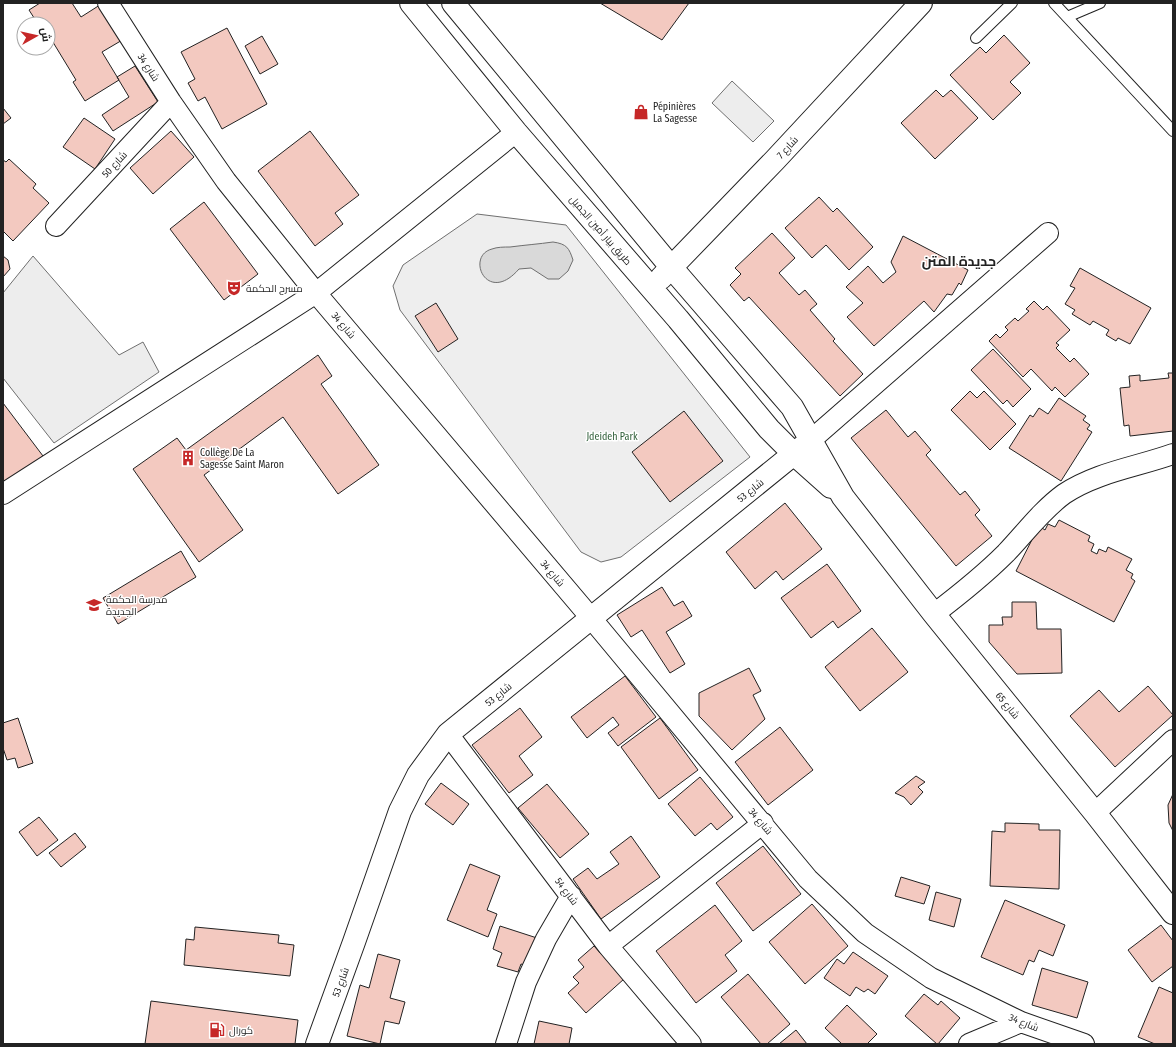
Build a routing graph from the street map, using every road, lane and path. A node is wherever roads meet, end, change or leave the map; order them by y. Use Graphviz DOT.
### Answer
graph roads {
  1 [pos="108,3"];
  2 [pos="411,3"];
  3 [pos="453,3"];
  4 [pos="921,3"];
  5 [pos="1012,3"];
  6 [pos="1054,3"];
  7 [pos="1100,3"];
  8 [pos="1067,17"];
  9 [pos="976,38"];
  10 [pos="171,102"];
  11 [pos="1173,131"];
  12 [pos="516,132"];
  13 [pos="56,226"];
  14 [pos="1048,233"];
  15 [pos="671,267"];
  16 [pos="651,288"];
  17 [pos="316,293"];
  18 [pos="811,440"];
  19 [pos="794,454"];
  20 [pos="1173,454"];
  21 [pos="3,494"];
  22 [pos="843,497"];
  23 [pos="934,614"];
  24 [pos="591,618"];
  25 [pos="448,734"];
  26 [pos="1173,740"];
  27 [pos="1095,813"];
  28 [pos="763,823"];
  29 [pos="571,896"];
  30 [pos="1173,913"];
  31 [pos="608,946"];
  32 [pos="1021,1022"];
  33 [pos="317,1044"];
  34 [pos="506,1044"];
  35 [pos="691,1044"];
  36 [pos="969,1044"];
  37 [pos="1084,1044"];
  1 -- 10 [label="street, شارع 34"];
  2 -- 12 [label="main road, طريق بيار أمين الجميل"];
  3 -- 15 [label="main road"];
  4 -- 15 [label="main road, شارع 7"];
  5 -- 9 [label="lane"];
  6 -- 8 [label="lane"];
  7 -- 8 [label="lane"];
  8 -- 11 [label="lane"];
  10 -- 13 [label="street, شارع 50"];
  10 -- 17 [label="street, شارع 34"];
  12 -- 16 [label="main road, طريق بيار أمين الجميل"];
  12 -- 17 [label="street"];
  14 -- 18 [label="street"];
  15 -- 16 [label="main road, شارع 7"];
  15 -- 18 [label="main road"];
  16 -- 19 [label="main road, طريق بيار أمين الجميل"];
  17 -- 21 [label="street"];
  17 -- 24 [label="street, شارع 34"];
  18 -- 19 [label="main road, شارع 53"];
  18 -- 22 [label="main road, شارع 65"];
  19 -- 22 [label="main road, شارع 65"];
  19 -- 24 [label="main road, شارع 53"];
  20 -- 23 [label="street"];
  22 -- 23 [label="main road, شارع 65"];
  23 -- 27 [label="main road, شارع 65"];
  24 -- 25 [label="main road, شارع 53"];
  24 -- 28 [label="street, شارع 34"];
  25 -- 29 [label="street, شارع 54"];
  25 -- 33 [label="main road, شارع 53"];
  26 -- 27 [label="street"];
  27 -- 30 [label="main road, شارع 65"];
  28 -- 31 [label="street"];
  28 -- 32 [label="street, شارع 34"];
  29 -- 31 [label="street, شارع 54"];
  29 -- 34 [label="street"];
  31 -- 35 [label="street, شارع 54"];
  32 -- 36 [label="street"];
  32 -- 37 [label="street, شارع 34"];
}
